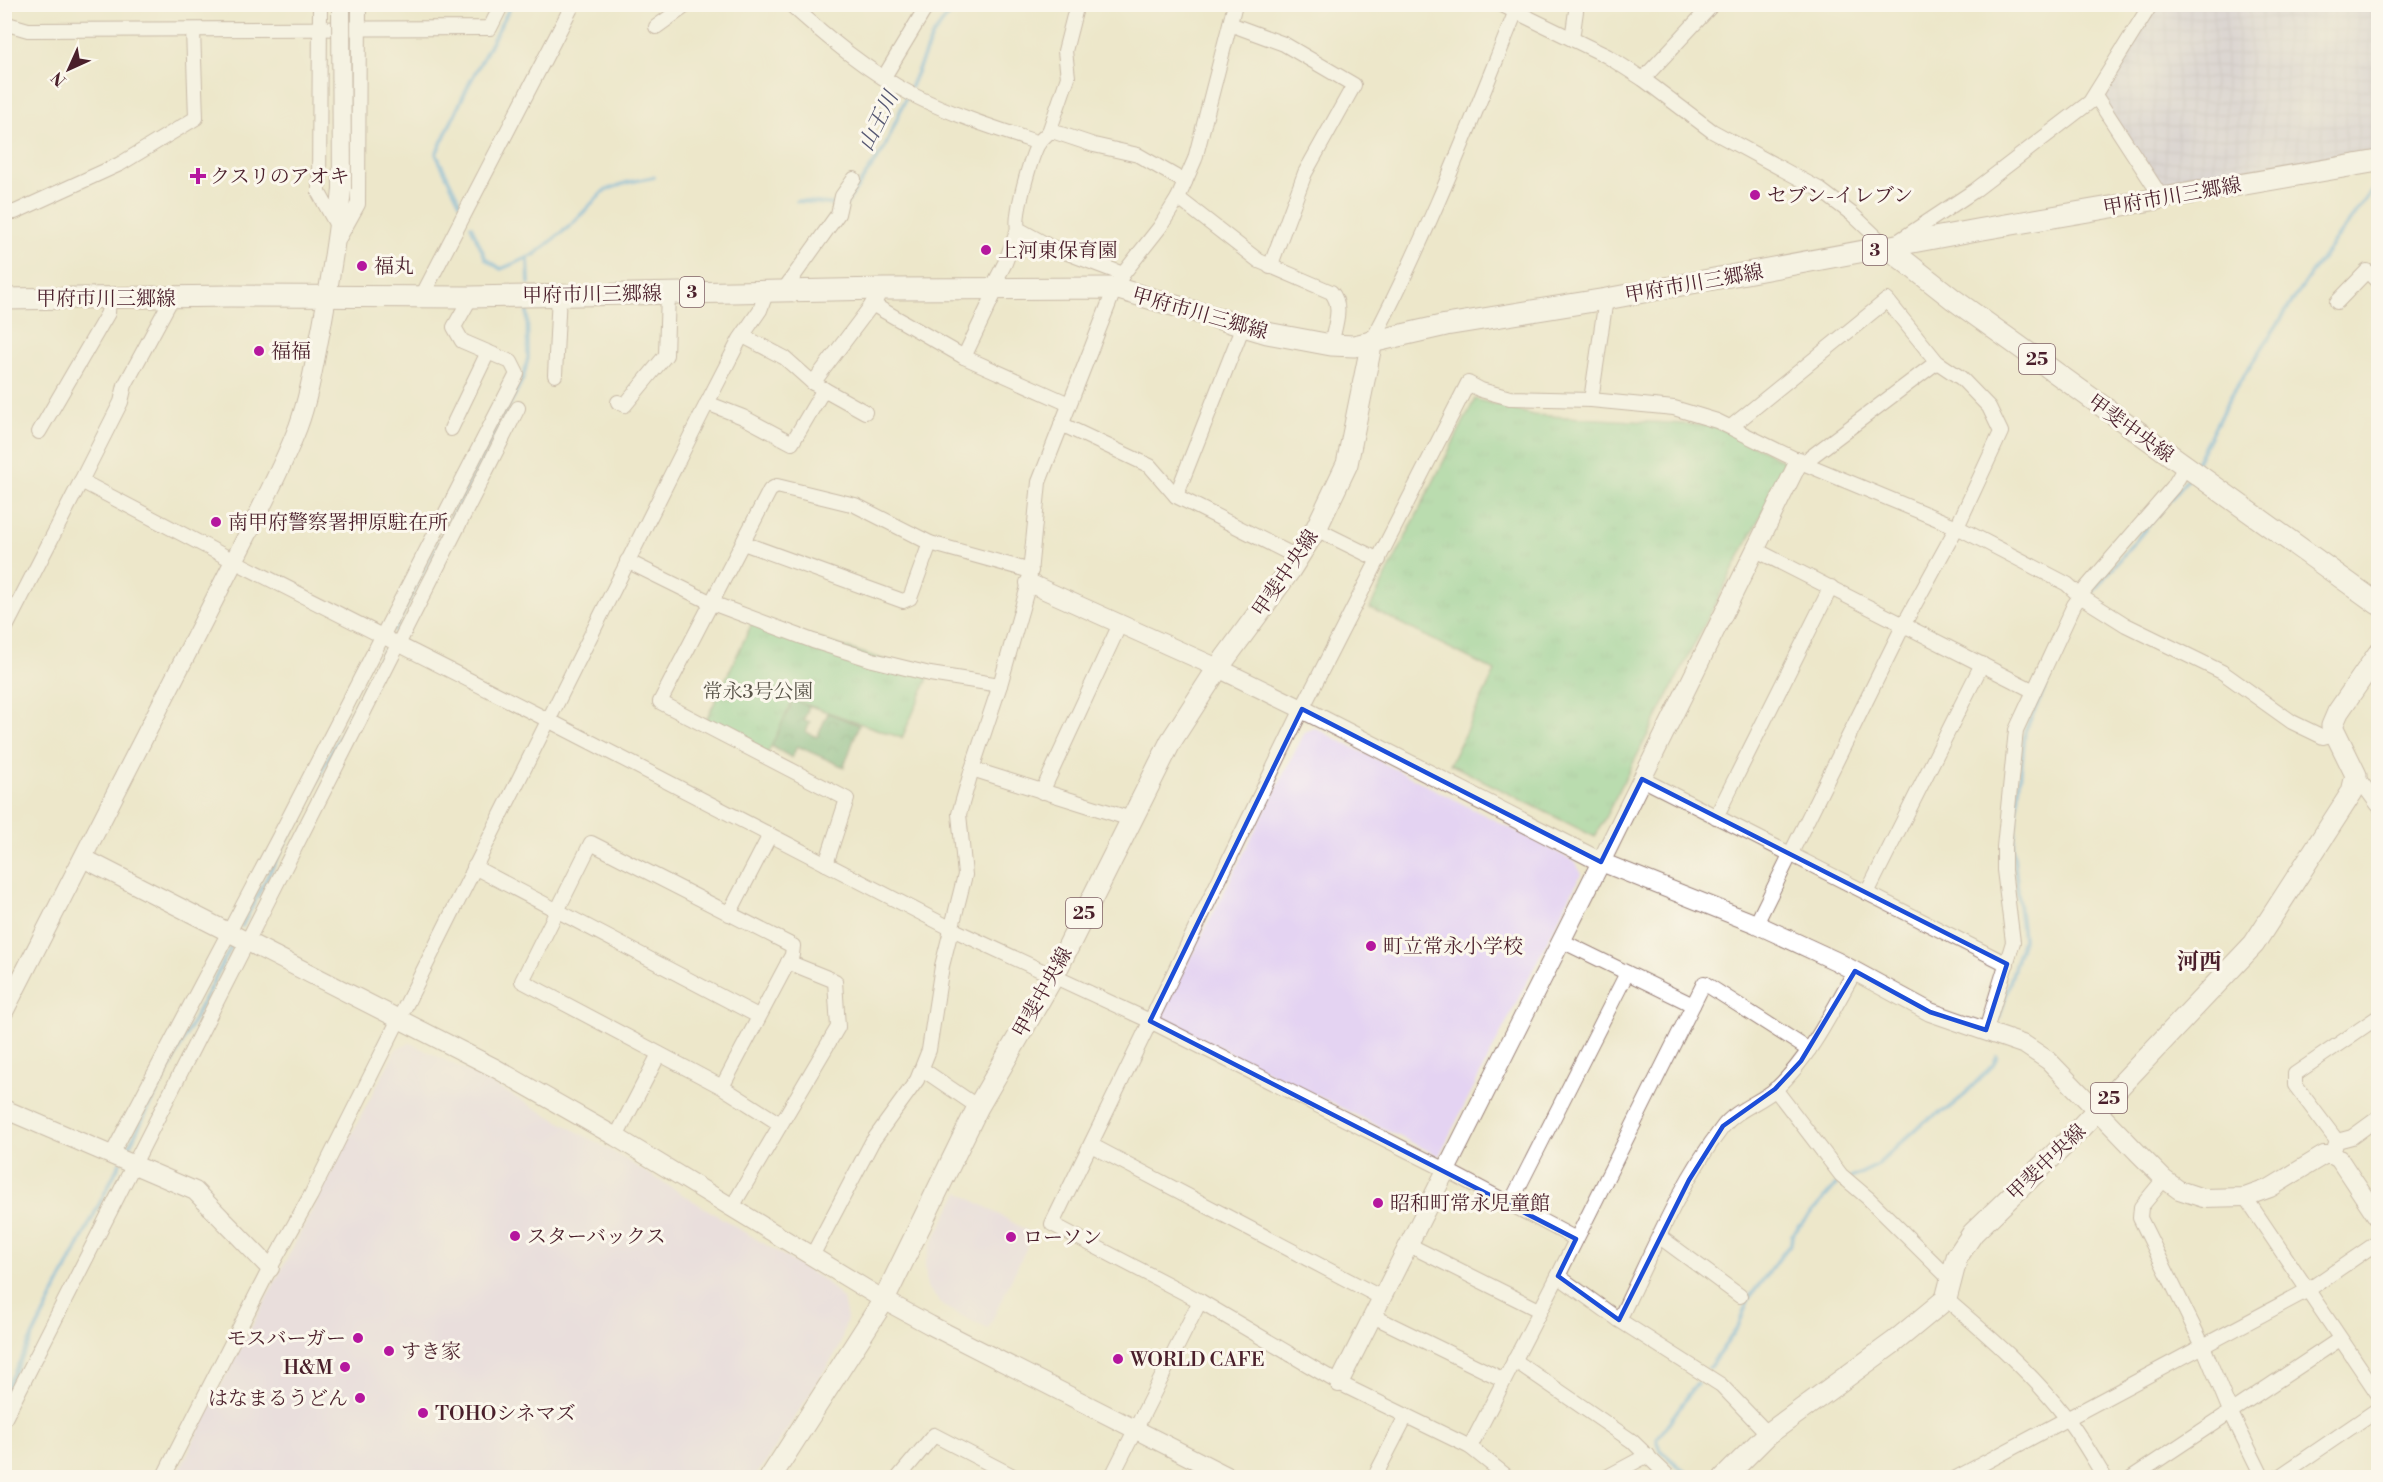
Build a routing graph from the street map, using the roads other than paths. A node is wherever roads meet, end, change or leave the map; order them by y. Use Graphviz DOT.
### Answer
graph roads {
  1 [pos="320,4"];
  2 [pos="341,4"];
  3 [pos="359,4"];
  4 [pos="502,4"];
  5 [pos="573,4"];
  6 [pos="688,4"];
  7 [pos="790,4"];
  8 [pos="928,4"];
  9 [pos="1077,4"];
  10 [pos="1235,4"];
  11 [pos="1500,4"];
  12 [pos="1577,4"];
  13 [pos="1713,4"];
  14 [pos="2151,4"];
  15 [pos="1516,11"];
  16 [pos="4,23"];
  17 [pos="1230,24"];
  18 [pos="656,27"];
  19 [pos="360,29"];
  20 [pos="193,30"];
  21 [pos="320,30"];
  22 [pos="1572,39"];
  23 [pos="884,77"];
  24 [pos="1643,79"];
  25 [pos="2095,95"];
  26 [pos="1049,132"];
  27 [pos="1039,142"];
  28 [pos="2379,161"];
  29 [pos="854,179"];
  30 [pos="1185,182"];
  31 [pos="1178,198"];
  32 [pos="2162,198"];
  33 [pos="4,212"];
  34 [pos="1018,229"];
  35 [pos="337,236"];
  36 [pos="1888,248"];
  37 [pos="1270,267"];
  38 [pos="1119,281"];
  39 [pos="2379,282"];
  40 [pos="994,288"];
  41 [pos="775,291"];
  42 [pos="668,293"];
  43 [pos="559,294"];
  44 [pos="423,296"];
  45 [pos="878,296"];
  46 [pos="327,297"];
  47 [pos="471,297"];
  48 [pos="109,298"];
  49 [pos="172,298"];
  50 [pos="4,299"];
  51 [pos="1606,299"];
  52 [pos="2337,302"];
  53 [pos="1243,326"];
  54 [pos="743,336"];
  55 [pos="1372,341"];
  56 [pos="1331,345"];
  57 [pos="488,352"];
  58 [pos="964,357"];
  59 [pos="1937,362"];
  60 [pos="555,375"];
  61 [pos="819,386"];
  62 [pos="1591,400"];
  63 [pos="618,402"];
  64 [pos="707,403"];
  65 [pos="1069,404"];
  66 [pos="518,408"];
  67 [pos="865,412"];
  68 [pos="1061,424"];
  69 [pos="1732,426"];
  70 [pos="451,429"];
  71 [pos="39,432"];
  72 [pos="1801,462"];
  73 [pos="2189,470"];
  74 [pos="81,481"];
  75 [pos="1176,496"];
  76 [pos="1957,527"];
  77 [pos="1316,529"];
  78 [pos="743,543"];
  79 [pos="930,543"];
  80 [pos="1756,550"];
  81 [pos="1299,558"];
  82 [pos="1379,560"];
  83 [pos="234,561"];
  84 [pos="627,561"];
  85 [pos="1030,577"];
  86 [pos="1831,588"];
  87 [pos="2084,599"];
  88 [pos="712,603"];
  89 [pos="2379,604"];
  90 [pos="1120,624"];
  91 [pos="1904,624"];
  92 [pos="4,631"];
  93 [pos="382,636"];
  94 [pos="398,644"];
  95 [pos="2379,654"];
  96 [pos="1982,664"];
  97 [pos="1218,668"];
  98 [pos="1000,685"];
  99 [pos="2034,691"];
  100 [pos="1302,709"];
  101 [pos="548,720"];
  102 [pos="2335,734"];
  103 [pos="972,769"];
  104 [pos="2356,775"];
  105 [pos="1642,779"];
  106 [pos="1042,792"];
  107 [pos="2379,805"];
  108 [pos="1716,817"];
  109 [pos="1131,819"];
  110 [pos="770,835"];
  111 [pos="1791,855"];
  112 [pos="83,858"];
  113 [pos="1601,862"];
  114 [pos="826,864"];
  115 [pos="474,867"];
  116 [pos="1867,893"];
  117 [pos="557,911"];
  118 [pos="729,914"];
  119 [pos="1756,924"];
  120 [pos="952,929"];
  121 [pos="228,932"];
  122 [pos="1562,941"];
  123 [pos="247,942"];
  124 [pos="788,962"];
  125 [pos="2007,964"];
  126 [pos="1855,971"];
  127 [pos="1628,973"];
  128 [pos="1054,975"];
  129 [pos="1692,1005"];
  130 [pos="4,1012"];
  131 [pos="758,1016"];
  132 [pos="2379,1017"];
  133 [pos="398,1018"];
  134 [pos="1150,1021"];
  135 [pos="1986,1030"];
  136 [pos="1809,1050"];
  137 [pos="659,1054"];
  138 [pos="922,1069"];
  139 [pos="722,1087"];
  140 [pos="1775,1089"];
  141 [pos="978,1107"];
  142 [pos="4,1109"];
  143 [pos="2097,1111"];
  144 [pos="2379,1119"];
  145 [pos="780,1124"];
  146 [pos="616,1137"];
  147 [pos="1091,1145"];
  148 [pos="2334,1148"];
  149 [pos="112,1154"];
  150 [pos="136,1164"];
  151 [pos="1446,1170"];
  152 [pos="2164,1179"];
  153 [pos="2246,1197"];
  154 [pos="1510,1204"];
  155 [pos="732,1207"];
  156 [pos="2379,1218"];
  157 [pos="1660,1237"];
  158 [pos="1576,1239"];
  159 [pos="2379,1242"];
  160 [pos="1409,1245"];
  161 [pos="812,1256"];
  162 [pos="270,1268"];
  163 [pos="1558,1276"];
  164 [pos="1948,1289"];
  165 [pos="2308,1290"];
  166 [pos="1740,1296"];
  167 [pos="1382,1298"];
  168 [pos="884,1300"];
  169 [pos="1200,1301"];
  170 [pos="1539,1310"];
  171 [pos="1373,1316"];
  172 [pos="1619,1320"];
  173 [pos="2340,1339"];
  174 [pos="2203,1346"];
  175 [pos="1514,1360"];
  176 [pos="1504,1380"];
  177 [pos="1340,1383"];
  178 [pos="2379,1394"];
  179 [pos="2379,1409"];
  180 [pos="2230,1411"];
  181 [pos="1406,1416"];
  182 [pos="2066,1417"];
  183 [pos="4,1420"];
  184 [pos="1136,1428"];
  185 [pos="1768,1434"];
  186 [pos="1470,1447"];
  187 [pos="1648,1455"];
  188 [pos="1013,1477"];
  189 [pos="164,1478"];
  190 [pos="770,1478"];
  191 [pos="898,1478"];
  192 [pos="1111,1478"];
  193 [pos="1231,1478"];
  194 [pos="1374,1478"];
  195 [pos="1509,1478"];
  196 [pos="1605,1478"];
  197 [pos="1670,1478"];
  198 [pos="1724,1478"];
  199 [pos="1956,1478"];
  200 [pos="2105,1478"];
  201 [pos="2131,1478"];
  202 [pos="2263,1478"];
  203 [pos="2277,1478"];
  1 -- 21 [label="street"];
  2 -- 35 [label="street, bridge"];
  3 -- 19 [label="street"];
  4 -- 19 [label="street"];
  5 -- 44 [label="street"];
  6 -- 18 [label="street"];
  7 -- 23 [label="street"];
  8 -- 23 [label="street"];
  9 -- 26 [label="street"];
  10 -- 17 [label="street"];
  11 -- 15 [label="street"];
  12 -- 22 [label="street"];
  13 -- 24 [label="street"];
  14 -- 25 [label="street"];
  15 -- 22 [label="street"];
  15 -- 55 [label="street"];
  16 -- 20 [label="street"];
  17 -- 30 [label="street"];
  17 -- 37 [label="street"];
  19 -- 21 [label="street"];
  19 -- 35 [label="street"];
  20 -- 21 [label="street"];
  20 -- 33 [label="street"];
  21 -- 35 [label="street"];
  22 -- 24 [label="street"];
  23 -- 27 [label="street"];
  24 -- 36 [label="street"];
  25 -- 32 [label="street"];
  25 -- 36 [label="street"];
  26 -- 27 [label="street"];
  26 -- 30 [label="street"];
  27 -- 34 [label="street"];
  28 -- 32 [label="main road, 甲府市川三郷線 / 3"];
  29 -- 41 [label="street"];
  30 -- 31 [label="street"];
  31 -- 37 [label="street"];
  31 -- 38 [label="street"];
  32 -- 36 [label="main road, 甲府市川三郷線 / 3"];
  34 -- 38 [label="street"];
  34 -- 40 [label="street"];
  35 -- 46 [label="street"];
  36 -- 51 [label="main road, 甲府市川三郷線 / 3"];
  36 -- 73 [label="main road, 甲斐中央線 / 25"];
  37 -- 56 [label="street"];
  38 -- 40 [label="main road, 甲府市川三郷線 / 3"];
  38 -- 53 [label="main road, 甲府市川三郷線 / 3"];
  38 -- 65 [label="street"];
  39 -- 52 [label="street"];
  40 -- 45 [label="main road, 甲府市川三郷線 / 3"];
  40 -- 58 [label="street"];
  41 -- 42 [label="main road, 甲府市川三郷線 / 3"];
  41 -- 45 [label="main road, 甲府市川三郷線 / 3"];
  41 -- 54 [label="street"];
  42 -- 43 [label="main road, 甲府市川三郷線 / 3"];
  42 -- 63 [label="street"];
  43 -- 47 [label="main road, 甲府市川三郷線 / 3"];
  43 -- 60 [label="street"];
  44 -- 46 [label="main road, 甲府市川三郷線 / 3"];
  44 -- 47 [label="main road, 甲府市川三郷線 / 3"];
  45 -- 58 [label="street"];
  45 -- 61 [label="street"];
  46 -- 49 [label="main road, 甲府市川三郷線 / 3"];
  46 -- 83 [label="street"];
  47 -- 57 [label="street"];
  48 -- 49 [label="main road, 甲府市川三郷線 / 3"];
  48 -- 50 [label="main road, 甲府市川三郷線 / 3"];
  48 -- 71 [label="street"];
  49 -- 74 [label="street"];
  51 -- 55 [label="main road, 甲府市川三郷線 / 3"];
  51 -- 62 [label="street"];
  53 -- 56 [label="main road, 甲府市川三郷線 / 3"];
  53 -- 75 [label="street"];
  54 -- 61 [label="street"];
  54 -- 64 [label="street"];
  55 -- 56 [label="main road, 甲府市川三郷線 / 3"];
  55 -- 77 [label="main road, 甲斐中央線 / 25"];
  57 -- 70 [label="street"];
  57 -- 93 [label="street"];
  58 -- 65 [label="street"];
  59 -- 69 [label="street"];
  59 -- 72 [label="street"];
  59 -- 76 [label="street"];
  61 -- 64 [label="street"];
  61 -- 67 [label="street"];
  62 -- 69 [label="street"];
  62 -- 82 [label="street"];
  64 -- 84 [label="street"];
  65 -- 68 [label="street"];
  66 -- 94 [label="street"];
  68 -- 75 [label="street"];
  68 -- 85 [label="street"];
  69 -- 72 [label="street"];
  72 -- 76 [label="street"];
  72 -- 80 [label="street"];
  73 -- 87 [label="street"];
  73 -- 89 [label="main road, 甲斐中央線 / 25"];
  74 -- 83 [label="street"];
  74 -- 92 [label="street"];
  75 -- 81 [label="street"];
  76 -- 87 [label="street"];
  76 -- 91 [label="street"];
  77 -- 81 [label="main road, 甲斐中央線 / 25"];
  77 -- 82 [label="street"];
  78 -- 79 [label="street"];
  78 -- 79 [label="street"];
  78 -- 88 [label="street"];
  79 -- 85 [label="street"];
  80 -- 86 [label="street"];
  80 -- 105 [label="street"];
  81 -- 97 [label="main road, 甲斐中央線 / 25"];
  82 -- 100 [label="street"];
  83 -- 93 [label="street"];
  83 -- 112 [label="street"];
  84 -- 88 [label="street"];
  84 -- 101 [label="street"];
  85 -- 90 [label="street"];
  85 -- 98 [label="street"];
  86 -- 91 [label="street"];
  86 -- 108 [label="street"];
  87 -- 99 [label="street"];
  87 -- 102 [label="street"];
  88 -- 98 [label="street"];
  88 -- 114 [label="street"];
  90 -- 97 [label="street"];
  90 -- 106 [label="street"];
  91 -- 96 [label="street"];
  91 -- 111 [label="street"];
  93 -- 94 [label="street"];
  93 -- 121 [label="street"];
  94 -- 101 [label="street"];
  94 -- 123 [label="street"];
  95 -- 102 [label="main road"];
  96 -- 99 [label="street"];
  96 -- 116 [label="street"];
  97 -- 100 [label="street"];
  97 -- 109 [label="main road, 甲斐中央線 / 25"];
  98 -- 103 [label="street"];
  99 -- 125 [label="street"];
  100 -- 113 [label="street"];
  100 -- 134 [label="street"];
  101 -- 110 [label="street"];
  101 -- 115 [label="street"];
  102 -- 104 [label="main road"];
  103 -- 106 [label="street"];
  103 -- 120 [label="street"];
  104 -- 107 [label="street"];
  104 -- 143 [label="main road, 甲斐中央線 / 25"];
  105 -- 108 [label="street"];
  105 -- 113 [label="street"];
  106 -- 109 [label="street"];
  108 -- 111 [label="street"];
  109 -- 128 [label="main road, 甲斐中央線 / 25"];
  110 -- 114 [label="street"];
  110 -- 118 [label="street"];
  111 -- 116 [label="street"];
  111 -- 119 [label="street"];
  112 -- 121 [label="street"];
  112 -- 130 [label="street"];
  113 -- 119 [label="street"];
  113 -- 122 [label="street"];
  114 -- 120 [label="street"];
  115 -- 117 [label="street"];
  115 -- 133 [label="street"];
  116 -- 125 [label="street"];
  117 -- 118 [label="street"];
  117 -- 131 [label="street"];
  117 -- 137 [label="street"];
  118 -- 124 [label="street"];
  119 -- 126 [label="street"];
  120 -- 128 [label="street"];
  120 -- 138 [label="street"];
  121 -- 123 [label="street"];
  121 -- 149 [label="street"];
  122 -- 127 [label="street"];
  122 -- 151 [label="street"];
  123 -- 133 [label="street"];
  123 -- 150 [label="street"];
  124 -- 131 [label="street"];
  124 -- 145 [label="street"];
  125 -- 135 [label="street"];
  126 -- 135 [label="street"];
  126 -- 136 [label="street"];
  127 -- 129 [label="street"];
  127 -- 154 [label="street"];
  128 -- 134 [label="street"];
  128 -- 141 [label="main road, 甲斐中央線 / 25"];
  129 -- 136 [label="street"];
  129 -- 158 [label="street"];
  131 -- 139 [label="street"];
  132 -- 148 [label="street"];
  133 -- 146 [label="street"];
  133 -- 162 [label="street"];
  134 -- 147 [label="street"];
  134 -- 151 [label="street"];
  135 -- 143 [label="street"];
  136 -- 140 [label="street"];
  137 -- 139 [label="street"];
  137 -- 146 [label="street"];
  138 -- 141 [label="street"];
  138 -- 161 [label="street"];
  139 -- 145 [label="street"];
  140 -- 157 [label="street"];
  140 -- 164 [label="street"];
  141 -- 168 [label="main road, 甲斐中央線 / 25"];
  142 -- 149 [label="street"];
  143 -- 152 [label="street"];
  143 -- 164 [label="main road, 甲斐中央線 / 25"];
  144 -- 148 [label="street"];
  145 -- 155 [label="street"];
  146 -- 155 [label="street"];
  147 -- 167 [label="street"];
  147 -- 169 [label="street"];
  148 -- 153 [label="street"];
  148 -- 156 [label="street"];
  149 -- 150 [label="street"];
  150 -- 162 [label="street"];
  150 -- 183 [label="street"];
  151 -- 154 [label="street"];
  151 -- 160 [label="street"];
  152 -- 153 [label="street"];
  152 -- 174 [label="street"];
  153 -- 165 [label="street"];
  154 -- 158 [label="street"];
  155 -- 161 [label="street"];
  157 -- 166 [label="street"];
  157 -- 172 [label="street"];
  158 -- 163 [label="street"];
  159 -- 165 [label="street"];
  160 -- 167 [label="street"];
  160 -- 170 [label="street"];
  161 -- 168 [label="street"];
  162 -- 189 [label="street"];
  163 -- 170 [label="street"];
  163 -- 172 [label="street"];
  164 -- 182 [label="street"];
  164 -- 185 [label="main road"];
  165 -- 173 [label="street"];
  165 -- 174 [label="street"];
  167 -- 171 [label="street"];
  168 -- 184 [label="street"];
  168 -- 190 [label="main road, 甲斐中央線 / 25"];
  169 -- 177 [label="street"];
  169 -- 184 [label="street"];
  170 -- 175 [label="street"];
  171 -- 176 [label="street"];
  171 -- 177 [label="street"];
  172 -- 185 [label="street"];
  173 -- 178 [label="street"];
  173 -- 180 [label="street"];
  174 -- 180 [label="street"];
  174 -- 182 [label="street"];
  175 -- 176 [label="street"];
  175 -- 187 [label="street"];
  176 -- 186 [label="street"];
  177 -- 181 [label="street"];
  179 -- 203 [label="street"];
  180 -- 201 [label="street"];
  180 -- 202 [label="street"];
  181 -- 186 [label="street"];
  181 -- 194 [label="street"];
  182 -- 199 [label="street"];
  182 -- 200 [label="street"];
  184 -- 192 [label="street"];
  184 -- 193 [label="street"];
  185 -- 198 [label="main road"];
  186 -- 195 [label="street"];
  187 -- 196 [label="street"];
  187 -- 197 [label="street"];
  188 -- 191 [label="street"];
}
